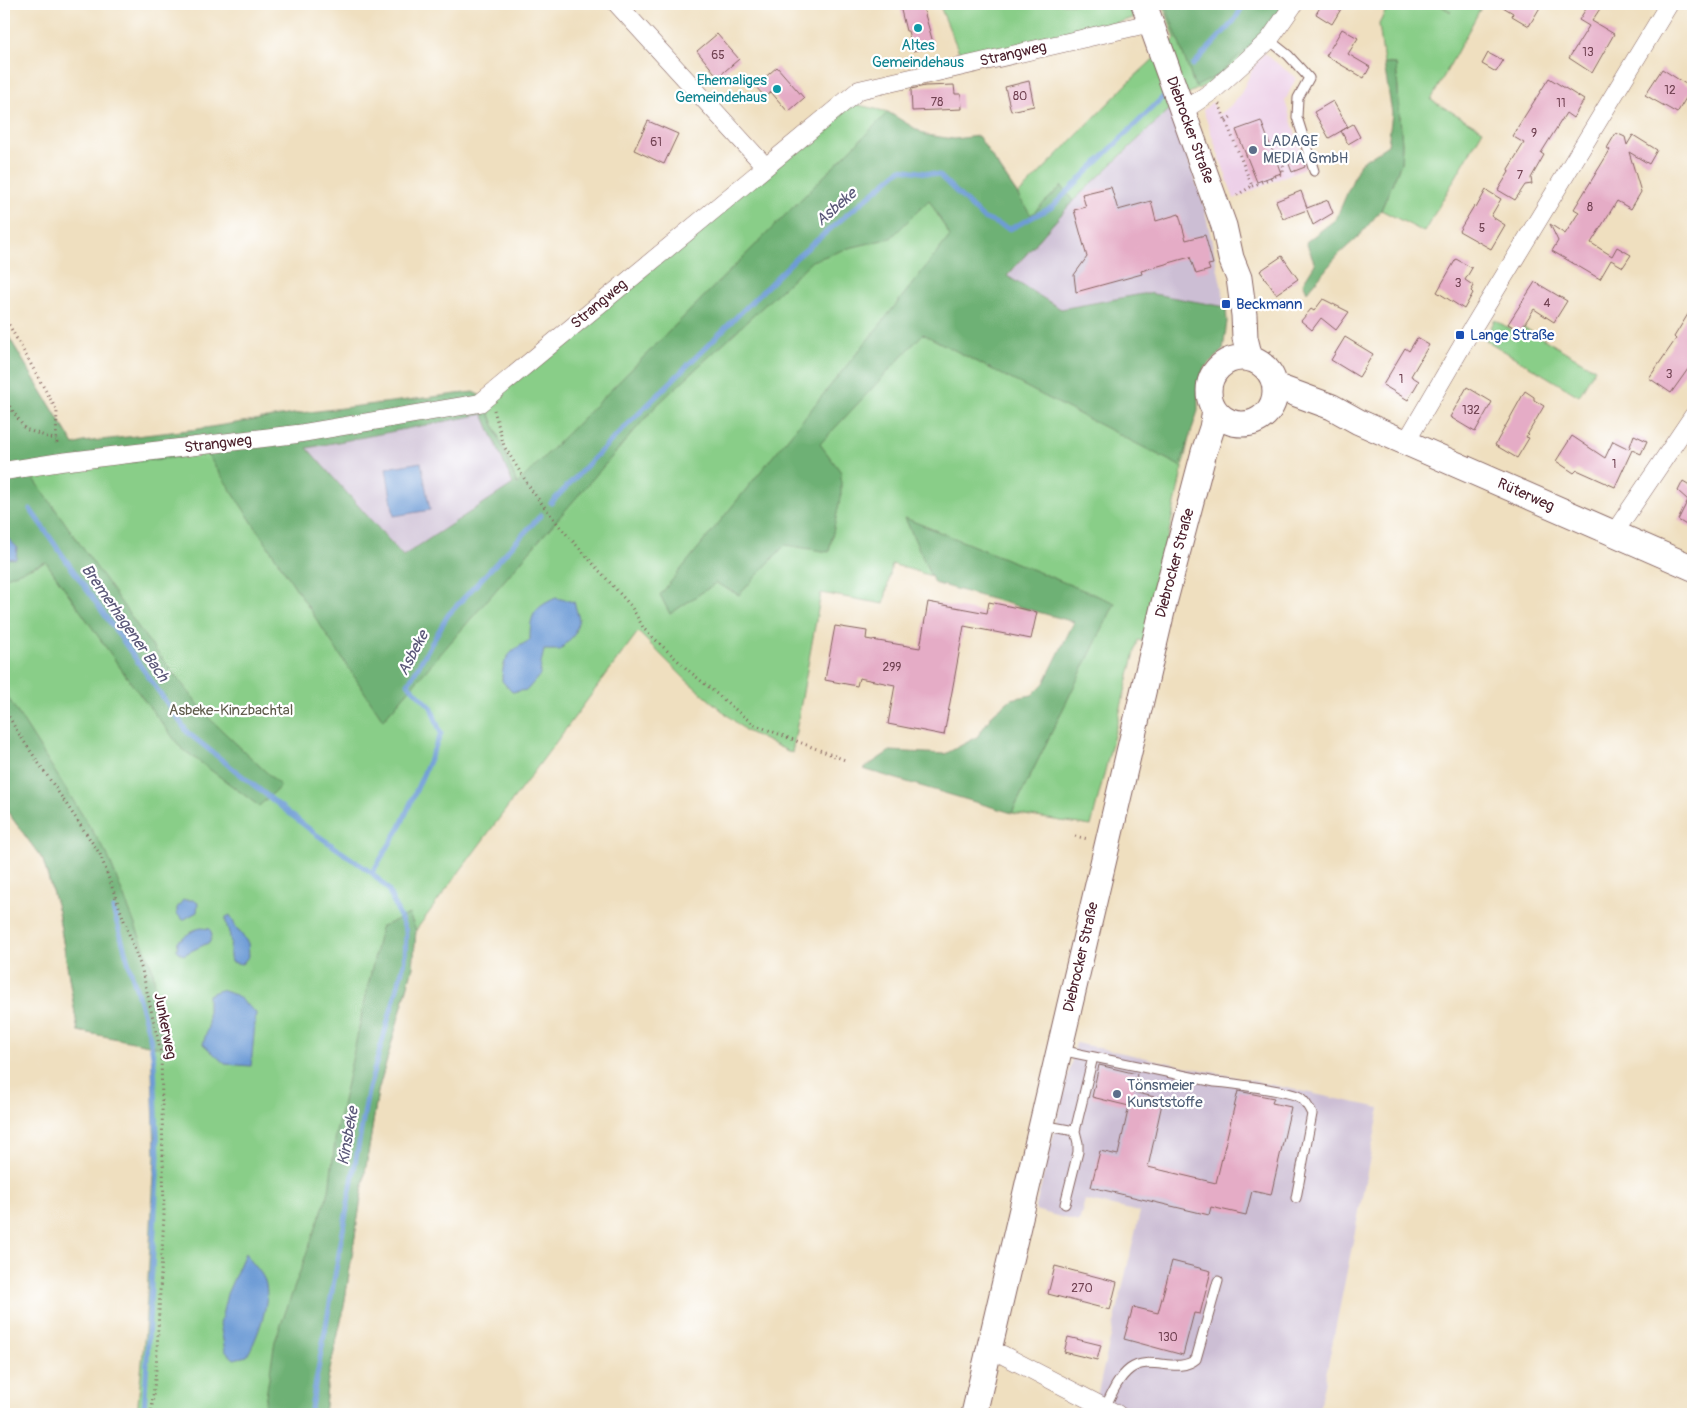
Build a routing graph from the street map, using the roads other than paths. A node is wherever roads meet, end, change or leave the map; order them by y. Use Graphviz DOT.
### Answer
graph roads {
  1 [pos="617,4"];
  2 [pos="1294,4"];
  3 [pos="1669,4"];
  4 [pos="1148,13"];
  5 [pos="1269,40"];
  6 [pos="1183,111"];
  7 [pos="765,166"];
  8 [pos="1314,171"];
  9 [pos="1240,359"];
  10 [pos="1275,386"];
  11 [pos="1269,410"];
  12 [pos="1215,411"];
  13 [pos="1693,416"];
  14 [pos="1359,422"];
  15 [pos="1236,424"];
  16 [pos="1406,442"];
  17 [pos="4,471"];
  18 [pos="1192,500"];
  19 [pos="1614,533"];
  20 [pos="1693,568"];
  21 [pos="1059,1050"];
  22 [pos="1093,1056"];
  23 [pos="1042,1125"];
  24 [pos="1075,1131"];
  25 [pos="1296,1198"];
  26 [pos="1065,1204"];
  27 [pos="1218,1281"];
  28 [pos="988,1351"];
  29 [pos="1111,1411"];
  30 [pos="974,1414"];
  1 -- 7 [label="street"];
  2 -- 5 [label="street"];
  3 -- 16 [label="street"];
  4 -- 6 [label="main road, Diebrocker Straße"];
  4 -- 7 [label="street, Strangweg"];
  5 -- 6 [label="street"];
  5 -- 8 [label="lane"];
  6 -- 9 [label="main road, Diebrocker Straße"];
  7 -- 17 [label="street, Strangweg"];
  9 -- 10 [label="main road"];
  9 -- 12 [label="main road"];
  10 -- 11 [label="main road"];
  10 -- 14 [label="main road, Rüterweg"];
  11 -- 14 [label="main road, Rüterweg"];
  11 -- 15 [label="main road"];
  12 -- 15 [label="main road"];
  12 -- 18 [label="main road, Diebrocker Straße"];
  13 -- 19 [label="street"];
  14 -- 16 [label="main road, Rüterweg"];
  15 -- 18 [label="main road, Diebrocker Straße"];
  16 -- 19 [label="main road, Rüterweg"];
  18 -- 21 [label="main road, Diebrocker Straße"];
  19 -- 20 [label="main road, Rüterweg"];
  21 -- 22 [label="lane"];
  21 -- 23 [label="main road, Diebrocker Straße"];
  22 -- 24 [label="lane"];
  22 -- 25 [label="lane"];
  23 -- 24 [label="lane"];
  23 -- 28 [label="main road, Diebrocker Straße"];
  24 -- 26 [label="lane"];
  27 -- 29 [label="lane"];
  28 -- 29 [label="street"];
  28 -- 30 [label="main road, Diebrocker Straße"];
}
